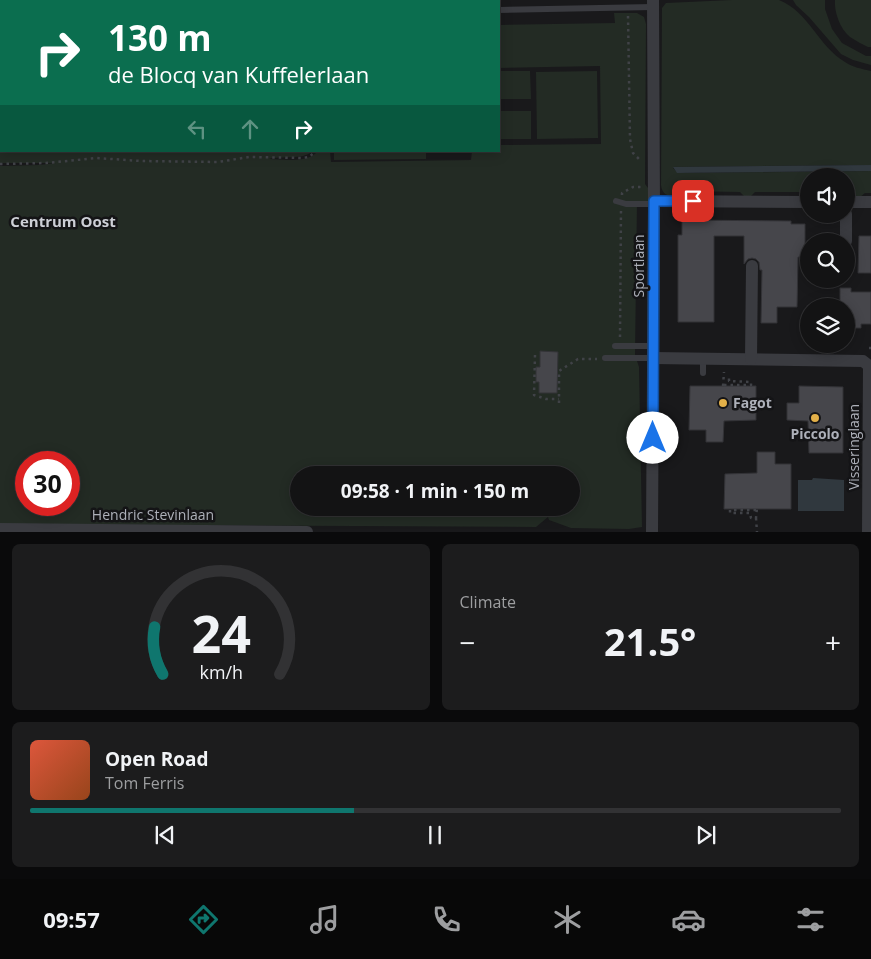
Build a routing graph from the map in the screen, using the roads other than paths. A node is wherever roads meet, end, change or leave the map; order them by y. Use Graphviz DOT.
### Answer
graph roads {
  1 [pos="653,3"];
  2 [pos="500,10"];
  3 [pos="619,202"];
  4 [pos="654,202"];
  5 [pos="800,202"];
  6 [pos="855,202"];
  7 [pos="871,202"];
  8 [pos="752,266"];
  9 [pos="617,345"];
  10 [pos="653,352"];
  11 [pos="869,354"];
  12 [pos="606,358"];
  13 [pos="703,359"];
  14 [pos="751,359"];
  15 [pos="703,373"];
  16 [pos="0,529"];
  17 [pos="223,531"];
  18 [pos="280,531"];
  19 [pos="307,532"];
  20 [pos="652,532"];
  21 [pos="868,532"];
  1 -- 2 [label="lane"];
  1 -- 4 [label="street, Sportlaan"];
  3 -- 4 [label="lane"];
  4 -- 5 [label="street"];
  4 -- 10 [label="street, Sportlaan"];
  6 -- 7 [label="street"];
  8 -- 14 [label="street"];
  9 -- 10 [label="lane"];
  10 -- 12 [label="lane"];
  10 -- 13 [label="street, Visseringlaan"];
  10 -- 20 [label="street, Sportlaan"];
  11 -- 14 [label="street, Visseringlaan"];
  11 -- 21 [label="street, Visseringlaan"];
  13 -- 14 [label="street, Visseringlaan"];
  13 -- 15 [label="lane"];
  16 -- 17 [label="street, Hendric Stevinlaan"];
  17 -- 18 [label="street, Hendric Stevinlaan"];
  18 -- 19 [label="street, Hendric Stevinlaan"];
}
